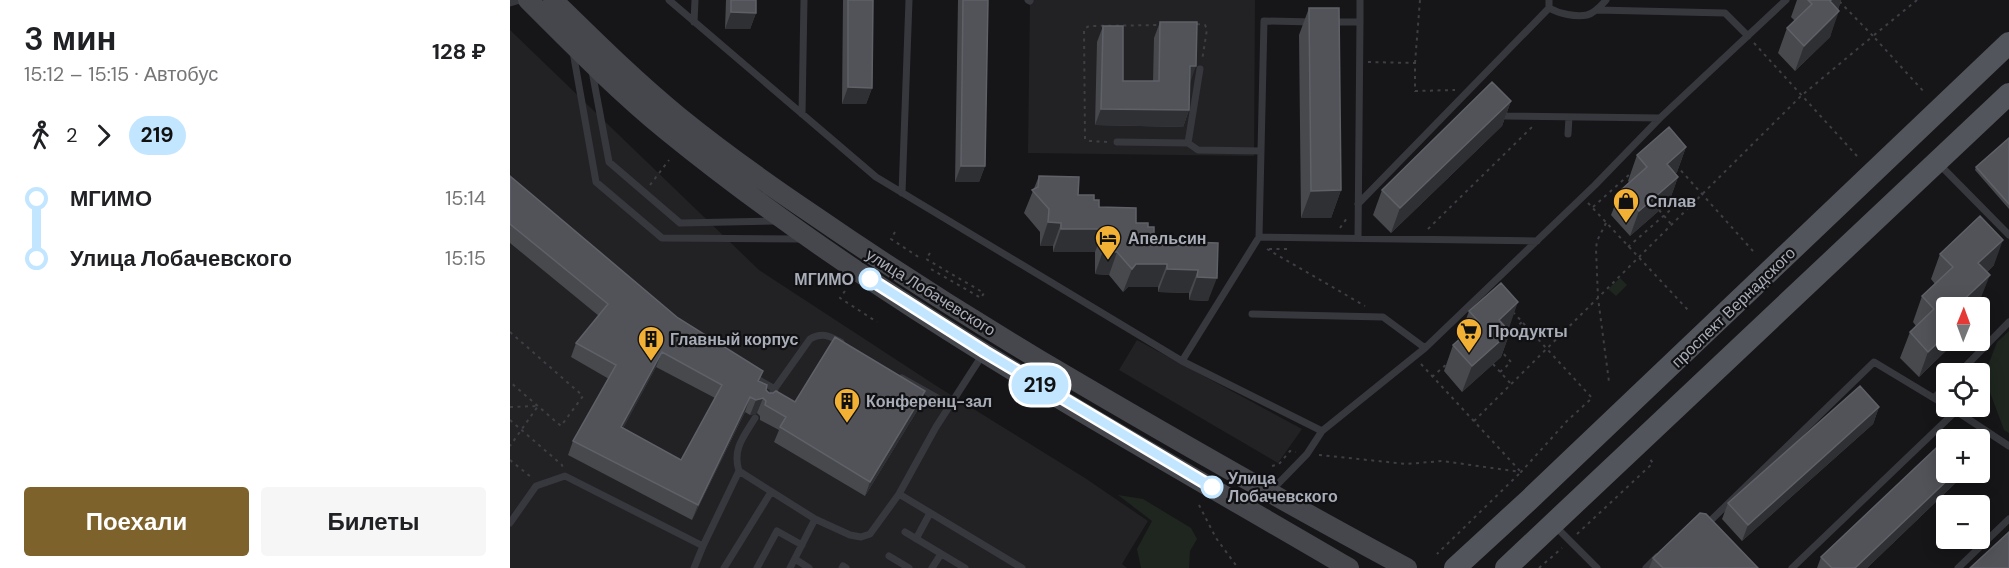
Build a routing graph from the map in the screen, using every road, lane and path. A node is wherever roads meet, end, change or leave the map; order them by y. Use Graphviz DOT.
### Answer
graph roads {
  1 [pos="520,0"];
  2 [pos="528,0"];
  3 [pos="553,0"];
  4 [pos="669,0"];
  5 [pos="695,0"];
  6 [pos="804,0"];
  7 [pos="909,0"];
  8 [pos="1360,0"];
  9 [pos="1420,0"];
  10 [pos="1606,0"];
  11 [pos="1786,0"];
  12 [pos="1838,0"];
  13 [pos="1917,0"];
  14 [pos="510,3"];
  15 [pos="1549,4"];
  16 [pos="1597,10"];
  17 [pos="694,22"];
  18 [pos="1317,22"];
  19 [pos="1328,22"];
  20 [pos="1360,22"];
  21 [pos="1190,24"];
  22 [pos="1167,25"];
  23 [pos="1748,36"];
  24 [pos="1873,36"];
  25 [pos="572,43"];
  26 [pos="2009,44"];
  27 [pos="590,62"];
  28 [pos="1359,62"];
  29 [pos="1415,63"];
  30 [pos="1200,69"];
  31 [pos="1472,88"];
  32 [pos="1482,93"];
  33 [pos="1925,93"];
  34 [pos="2009,94"];
  35 [pos="1801,96"];
  36 [pos="1490,101"];
  37 [pos="802,114"];
  38 [pos="1543,116"];
  39 [pos="1569,117"];
  40 [pos="1660,118"];
  41 [pos="1568,134"];
  42 [pos="1117,142"];
  43 [pos="1188,143"];
  44 [pos="1261,152"];
  45 [pos="1857,156"];
  46 [pos="669,160"];
  47 [pos="1937,162"];
  48 [pos="1675,164"];
  49 [pos="1635,170"];
  50 [pos="1682,171"];
  51 [pos="1675,177"];
  52 [pos="644,192"];
  53 [pos="902,193"];
  54 [pos="1702,194"];
  55 [pos="1582,197"];
  56 [pos="1669,197"];
  57 [pos="1358,204"];
  58 [pos="1592,208"];
  59 [pos="1659,210"];
  60 [pos="1664,215"];
  61 [pos="785,220"];
  62 [pos="1606,224"];
  63 [pos="1672,224"];
  64 [pos="895,232"];
  65 [pos="2009,235"];
  66 [pos="1260,237"];
  67 [pos="1358,238"];
  68 [pos="810,239"];
  69 [pos="1418,239"];
  70 [pos="1537,241"];
  71 [pos="1628,247"];
  72 [pos="1267,249"];
  73 [pos="1753,250"];
  74 [pos="930,253"];
  75 [pos="920,258"];
  76 [pos="1638,258"];
  77 [pos="931,269"];
  78 [pos="1490,286"];
  79 [pos="845,291"];
  80 [pos="1598,298"];
  81 [pos="1688,310"];
  82 [pos="1252,314"];
  83 [pos="1383,316"];
  84 [pos="877,322"];
  85 [pos="1522,322"];
  86 [pos="2009,322"];
  87 [pos="1465,329"];
  88 [pos="510,332"];
  89 [pos="1504,337"];
  90 [pos="1461,342"];
  91 [pos="1496,345"];
  92 [pos="1425,348"];
  93 [pos="852,349"];
  94 [pos="1546,349"];
  95 [pos="985,352"];
  96 [pos="1414,357"];
  97 [pos="1182,361"];
  98 [pos="1449,362"];
  99 [pos="1969,363"];
  100 [pos="1493,364"];
  101 [pos="891,371"];
  102 [pos="1500,372"];
  103 [pos="748,374"];
  104 [pos="1432,377"];
  105 [pos="1609,382"];
  106 [pos="1511,384"];
  107 [pos="511,385"];
  108 [pos="775,389"];
  109 [pos="770,396"];
  110 [pos="1934,398"];
  111 [pos="950,405"];
  112 [pos="538,406"];
  113 [pos="510,407"];
  114 [pos="1950,417"];
  115 [pos="1965,417"];
  116 [pos="755,418"];
  117 [pos="510,420"];
  118 [pos="1474,421"];
  119 [pos="521,430"];
  120 [pos="1322,431"];
  121 [pos="510,446"];
  122 [pos="2009,446"];
  123 [pos="1307,454"];
  124 [pos="1646,455"];
  125 [pos="510,460"];
  126 [pos="1272,466"];
  127 [pos="739,471"];
  128 [pos="1521,472"];
  129 [pos="565,476"];
  130 [pos="536,486"];
  131 [pos="771,492"];
  132 [pos="899,494"];
  133 [pos="1269,494"];
  134 [pos="1199,505"];
  135 [pos="930,513"];
  136 [pos="815,519"];
  137 [pos="2009,519"];
  138 [pos="510,523"];
  139 [pos="1553,524"];
  140 [pos="904,532"];
  141 [pos="1708,537"];
  142 [pos="916,539"];
  143 [pos="1570,541"];
  144 [pos="802,545"];
  145 [pos="703,546"];
  146 [pos="1661,553"];
  147 [pos="941,554"];
  148 [pos="889,556"];
  149 [pos="795,559"];
  150 [pos="1446,561"];
  151 [pos="694,568"];
  152 [pos="724,568"];
  153 [pos="757,568"];
  154 [pos="790,568"];
  155 [pos="809,568"];
  156 [pos="842,568"];
  157 [pos="846,568"];
  158 [pos="909,568"];
  159 [pos="932,568"];
  160 [pos="965,568"];
  161 [pos="1021,568"];
  162 [pos="1238,568"];
  163 [pos="1349,568"];
  164 [pos="1407,568"];
  165 [pos="1506,568"];
  166 [pos="1539,568"];
  167 [pos="1597,568"];
  168 [pos="1646,568"];
  169 [pos="1792,568"];
  170 [pos="1958,568"];
  1 -- 14 [label="lane"];
  2 -- 25 [label="main road, улица Лобачевского"];
  3 -- 133 [label="main road, улица Лобачевского"];
  4 -- 17 [label="lane"];
  5 -- 17 [label="lane"];
  6 -- 37 [label="lane"];
  7 -- 53 [label="lane"];
  8 -- 20 [label="lane"];
  9 -- 29 [label="path"];
  10 -- 16 [label="lane"];
  11 -- 23 [label="lane"];
  12 -- 24 [label="path"];
  13 -- 24 [label="path"];
  15 -- 16 [label="lane"];
  15 -- 31 [label="lane"];
  16 -- 23 [label="lane"];
  17 -- 37 [label="lane"];
  18 -- 44 [label="lane"];
  19 -- 20 [label="lane"];
  20 -- 28 [label="lane"];
  21 -- 30 [label="path"];
  22 -- 42 [label="path"];
  23 -- 35 [label="path"];
  23 -- 40 [label="lane"];
  24 -- 33 [label="path"];
  24 -- 35 [label="path"];
  25 -- 27 [label="main road, улица Лобачевского"];
  25 -- 68 [label="lane"];
  26 -- 150 [label="main road, проспект Вернадского"];
  27 -- 52 [label="lane"];
  27 -- 61 [label="main road, улица Лобачевского"];
  28 -- 29 [label="path"];
  28 -- 57 [label="lane"];
  29 -- 31 [label="path"];
  30 -- 43 [label="lane"];
  31 -- 32 [label="lane"];
  31 -- 57 [label="lane"];
  34 -- 47 [label="main road, проспект Вернадского"];
  35 -- 45 [label="path"];
  35 -- 54 [label="path"];
  36 -- 38 [label="lane"];
  37 -- 53 [label="lane"];
  38 -- 39 [label="lane"];
  38 -- 69 [label="path"];
  39 -- 40 [label="lane"];
  39 -- 41 [label="lane"];
  40 -- 55 [label="lane"];
  42 -- 43 [label="lane"];
  43 -- 44 [label="lane"];
  44 -- 66 [label="lane"];
  46 -- 52 [label="path"];
  47 -- 65 [label="lane"];
  47 -- 139 [label="main road, проспект Вернадского"];
  48 -- 50 [label="path"];
  49 -- 58 [label="path"];
  50 -- 51 [label="path"];
  50 -- 54 [label="path"];
  52 -- 61 [label="lane"];
  53 -- 97 [label="lane"];
  54 -- 63 [label="path"];
  54 -- 73 [label="path"];
  55 -- 58 [label="path"];
  55 -- 70 [label="lane"];
  56 -- 60 [label="path"];
  57 -- 67 [label="lane"];
  58 -- 62 [label="path"];
  59 -- 60 [label="path"];
  60 -- 63 [label="path"];
  60 -- 71 [label="path"];
  61 -- 68 [label="main road, улица Лобачевского"];
  62 -- 71 [label="path"];
  62 -- 80 [label="path"];
  63 -- 76 [label="path"];
  64 -- 75 [label="path"];
  66 -- 67 [label="lane"];
  66 -- 97 [label="lane"];
  67 -- 69 [label="lane"];
  68 -- 95 [label="main road, улица Лобачевского"];
  69 -- 70 [label="lane"];
  70 -- 78 [label="lane"];
  71 -- 76 [label="path"];
  72 -- 83 [label="path"];
  74 -- 77 [label="path"];
  76 -- 80 [label="path"];
  76 -- 81 [label="path"];
  78 -- 85 [label="path"];
  78 -- 92 [label="lane"];
  79 -- 84 [label="path"];
  80 -- 94 [label="path"];
  80 -- 105 [label="path"];
  82 -- 83 [label="lane"];
  83 -- 92 [label="lane"];
  85 -- 89 [label="path"];
  85 -- 94 [label="path"];
  86 -- 99 [label="lane"];
  87 -- 90 [label="path"];
  88 -- 112 [label="path"];
  91 -- 102 [label="path"];
  92 -- 96 [label="lane"];
  93 -- 108 [label="lane"];
  94 -- 106 [label="path"];
  94 -- 128 [label="path"];
  95 -- 111 [label="lane"];
  95 -- 163 [label="main road, улица Лобачевского"];
  96 -- 104 [label="path"];
  96 -- 120 [label="lane"];
  97 -- 120 [label="lane"];
  98 -- 104 [label="path"];
  100 -- 102 [label="path"];
  101 -- 111 [label="lane"];
  102 -- 106 [label="path"];
  103 -- 108 [label="lane"];
  104 -- 118 [label="path"];
  106 -- 118 [label="path"];
  107 -- 112 [label="path"];
  108 -- 109 [label="lane"];
  110 -- 141 [label="lane"];
  111 -- 132 [label="lane"];
  112 -- 113 [label="path"];
  112 -- 119 [label="path"];
  114 -- 169 [label="lane"];
  115 -- 122 [label="lane"];
  116 -- 127 [label="lane"];
  117 -- 119 [label="path"];
  118 -- 128 [label="path"];
  119 -- 121 [label="path"];
  119 -- 129 [label="path"];
  120 -- 123 [label="lane"];
  123 -- 126 [label="path"];
  123 -- 128 [label="path"];
  123 -- 133 [label="lane"];
  124 -- 143 [label="path"];
  125 -- 130 [label="path"];
  127 -- 131 [label="lane"];
  127 -- 145 [label="lane"];
  128 -- 150 [label="path"];
  129 -- 130 [label="lane"];
  129 -- 145 [label="lane"];
  130 -- 138 [label="lane"];
  131 -- 136 [label="lane"];
  131 -- 152 [label="lane"];
  132 -- 135 [label="lane"];
  132 -- 136 [label="lane"];
  133 -- 164 [label="main road, улица Лобачевского"];
  134 -- 162 [label="path"];
  135 -- 142 [label="lane"];
  135 -- 161 [label="lane"];
  136 -- 144 [label="lane"];
  137 -- 170 [label="lane"];
  139 -- 143 [label="lane"];
  139 -- 165 [label="main road, проспект Вернадского"];
  140 -- 142 [label="lane"];
  142 -- 147 [label="lane"];
  143 -- 166 [label="path"];
  143 -- 167 [label="lane"];
  144 -- 149 [label="lane"];
  144 -- 153 [label="lane"];
  145 -- 151 [label="lane"];
  146 -- 168 [label="lane"];
  147 -- 159 [label="lane"];
  147 -- 160 [label="lane"];
  148 -- 158 [label="lane"];
  149 -- 154 [label="lane"];
  149 -- 155 [label="lane"];
  156 -- 157 [label="lane"];
}
